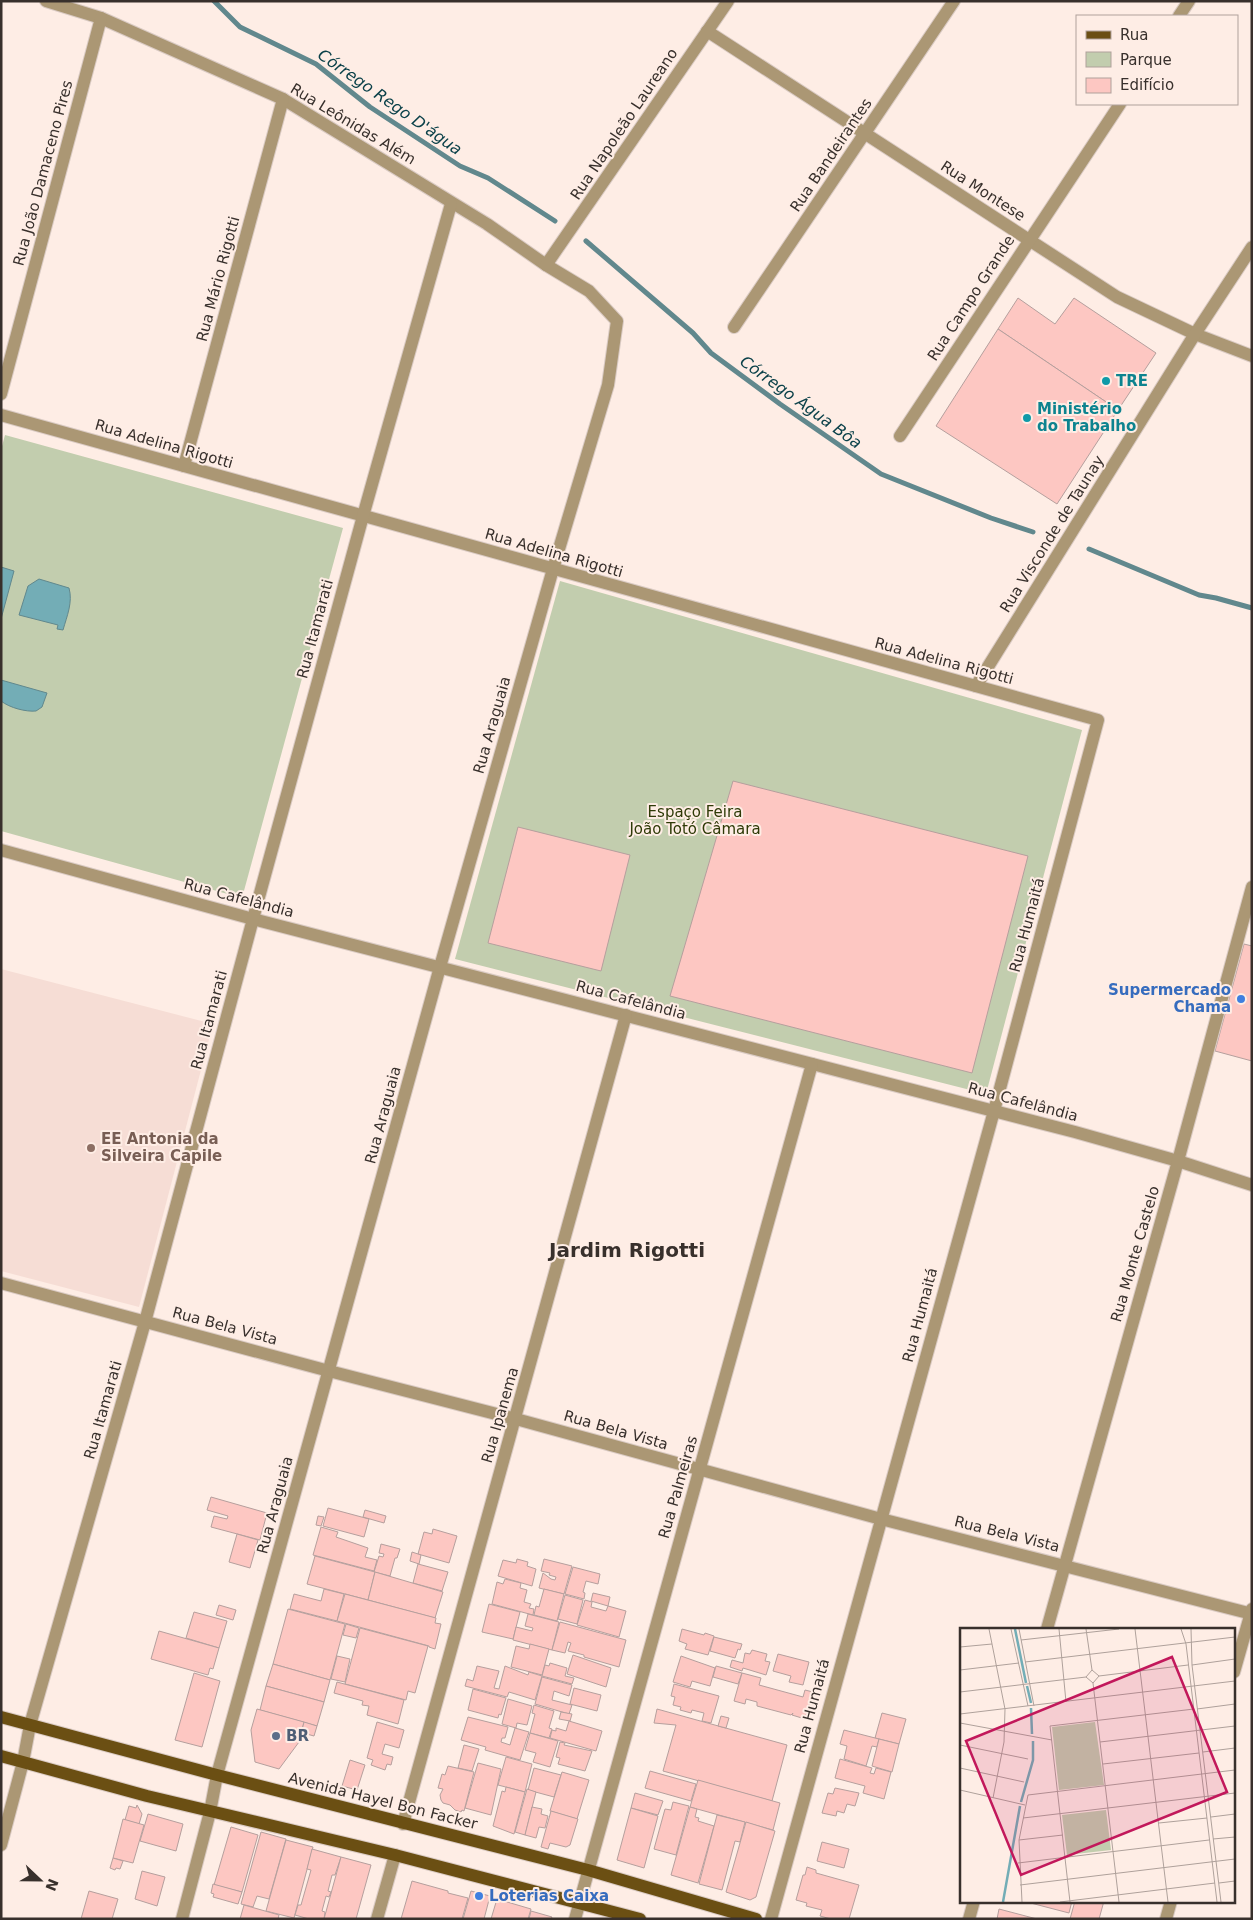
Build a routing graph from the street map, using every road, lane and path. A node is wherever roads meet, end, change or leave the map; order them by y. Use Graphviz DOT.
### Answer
graph roads {
  1 [pos="46,1"];
  2 [pos="728,1"];
  3 [pos="954,1"];
  4 [pos="1189,1"];
  5 [pos="1180,15"];
  6 [pos="101,18"];
  7 [pos="707,31"];
  8 [pos="282,100"];
  9 [pos="1119,105"];
  10 [pos="865,134"];
  11 [pos="451,204"];
  12 [pos="1029,240"];
  13 [pos="1252,247"];
  14 [pos="546,265"];
  15 [pos="617,321"];
  16 [pos="734,327"];
  17 [pos="1194,334"];
  18 [pos="1252,356"];
  19 [pos="1,394"];
  20 [pos="1,415"];
  21 [pos="900,436"];
  22 [pos="184,466"];
  23 [pos="363,516"];
  24 [pos="553,569"];
  25 [pos="976,686"];
  26 [pos="1098,720"];
  27 [pos="1,850"];
  28 [pos="1252,887"];
  29 [pos="253,919"];
  30 [pos="1247,922"];
  31 [pos="440,967"];
  32 [pos="626,1016"];
  33 [pos="812,1064"];
  34 [pos="994,1110"];
  35 [pos="1178,1161"];
  36 [pos="1252,1185"];
  37 [pos="1,1284"];
  38 [pos="145,1322"];
  39 [pos="329,1371"];
  40 [pos="516,1419"];
  41 [pos="699,1470"];
  42 [pos="881,1519"];
  43 [pos="1064,1566"];
  44 [pos="1251,1612"];
  45 [pos="1047,1628"];
  46 [pos="1236,1665"];
  47 [pos="1,1716"];
  48 [pos="30,1724"];
  49 [pos="1,1756"];
  50 [pos="23,1762"];
  51 [pos="217,1776"];
  52 [pos="210,1812"];
  53 [pos="403,1824"];
  54 [pos="1,1845"];
  55 [pos="394,1855"];
  56 [pos="588,1870"];
  57 [pos="974,1902"];
  58 [pos="1171,1902"];
  59 [pos="579,1903"];
  60 [pos="182,1919"];
  61 [pos="378,1919"];
  62 [pos="575,1919"];
  63 [pos="640,1919"];
  64 [pos="756,1919"];
  65 [pos="770,1919"];
  66 [pos="969,1919"];
  67 [pos="1166,1919"];
  1 -- 6 [label="street, Rua Leônidas Além"];
  2 -- 7 [label="street, Rua Napoleão Laureano"];
  3 -- 10 [label="street, Rua Bandeirantes"];
  4 -- 5 [label="street"];
  6 -- 8 [label="street, Rua Leônidas Além"];
  6 -- 19 [label="street, Rua João Damaceno Pires"];
  7 -- 10 [label="street, Rua Montese"];
  7 -- 14 [label="street, Rua Napoleão Laureano"];
  8 -- 11 [label="street, Rua Leônidas Além"];
  8 -- 22 [label="street, Rua Mário Rigotti"];
  9 -- 12 [label="street, Rua Campo Grande"];
  10 -- 12 [label="street, Rua Montese"];
  10 -- 16 [label="street, Rua Bandeirantes"];
  11 -- 14 [label="street, Rua Leônidas Além"];
  11 -- 23 [label="street, Rua Itamarati"];
  12 -- 17 [label="street, Rua Montese"];
  12 -- 21 [label="street, Rua Campo Grande"];
  13 -- 17 [label="street, Rua Visconde de Taunay"];
  14 -- 15 [label="street, Rua Leônidas Além"];
  15 -- 24 [label="street, Rua Araguaia"];
  17 -- 18 [label="street, Rua Montese"];
  17 -- 25 [label="street, Rua Visconde de Taunay"];
  20 -- 22 [label="street, Rua Adelina Rigotti"];
  22 -- 23 [label="street, Rua Adelina Rigotti"];
  23 -- 24 [label="street, Rua Adelina Rigotti"];
  23 -- 29 [label="street, Rua Itamarati"];
  24 -- 25 [label="street, Rua Adelina Rigotti"];
  24 -- 31 [label="street, Rua Araguaia"];
  25 -- 26 [label="street, Rua Adelina Rigotti"];
  26 -- 34 [label="street, Rua Humaitá"];
  27 -- 29 [label="street, Rua Cafelândia"];
  28 -- 30 [label="street, Rua Monte Castelo"];
  29 -- 31 [label="street, Rua Cafelândia"];
  29 -- 38 [label="street, Rua Itamarati"];
  30 -- 35 [label="street, Rua Monte Castelo"];
  31 -- 32 [label="street, Rua Cafelândia"];
  31 -- 39 [label="street, Rua Araguaia"];
  32 -- 33 [label="street, Rua Cafelândia"];
  32 -- 40 [label="street, Rua Ipanema"];
  33 -- 34 [label="street, Rua Cafelândia"];
  33 -- 41 [label="street, Rua Palmeiras"];
  34 -- 35 [label="street, Rua Cafelândia"];
  34 -- 42 [label="street, Rua Humaitá"];
  35 -- 36 [label="street, Rua Cafelândia"];
  35 -- 43 [label="street, Rua Monte Castelo"];
  37 -- 38 [label="street, Rua Bela Vista"];
  38 -- 39 [label="street, Rua Bela Vista"];
  38 -- 48 [label="street, Rua Itamarati"];
  39 -- 40 [label="street, Rua Bela Vista"];
  39 -- 51 [label="street, Rua Araguaia"];
  40 -- 41 [label="street, Rua Bela Vista"];
  40 -- 53 [label="street, Rua Ipanema"];
  41 -- 42 [label="street, Rua Bela Vista"];
  41 -- 56 [label="street, Rua Palmeiras"];
  42 -- 43 [label="street, Rua Bela Vista"];
  42 -- 65 [label="street, Rua Humaitá"];
  43 -- 44 [label="street, Rua Bela Vista"];
  43 -- 45 [label="street, Rua Monte Castelo"];
  44 -- 46 [label="street"];
  47 -- 48 [label="main road, Avenida Hayel Bon Facker"];
  48 -- 50 [label="street, Rua Itamarati"];
  48 -- 51 [label="main road, Avenida Hayel Bon Facker"];
  49 -- 50 [label="main road"];
  50 -- 52 [label="main road"];
  50 -- 54 [label="street, Rua Itamarati"];
  51 -- 52 [label="street, Rua Araguaia"];
  51 -- 53 [label="main road, Avenida Hayel Bon Facker"];
  52 -- 55 [label="main road"];
  52 -- 60 [label="street, Rua Araguaia"];
  53 -- 56 [label="main road, Avenida Hayel Bon Facker"];
  55 -- 59 [label="main road"];
  55 -- 61 [label="street"];
  56 -- 59 [label="street, Rua Palmeiras"];
  56 -- 64 [label="main road, Avenida Hayel Bon Facker"];
  57 -- 66 [label="street"];
  58 -- 67 [label="street"];
  59 -- 62 [label="street, Rua Palmeiras"];
  59 -- 63 [label="main road"];
}
